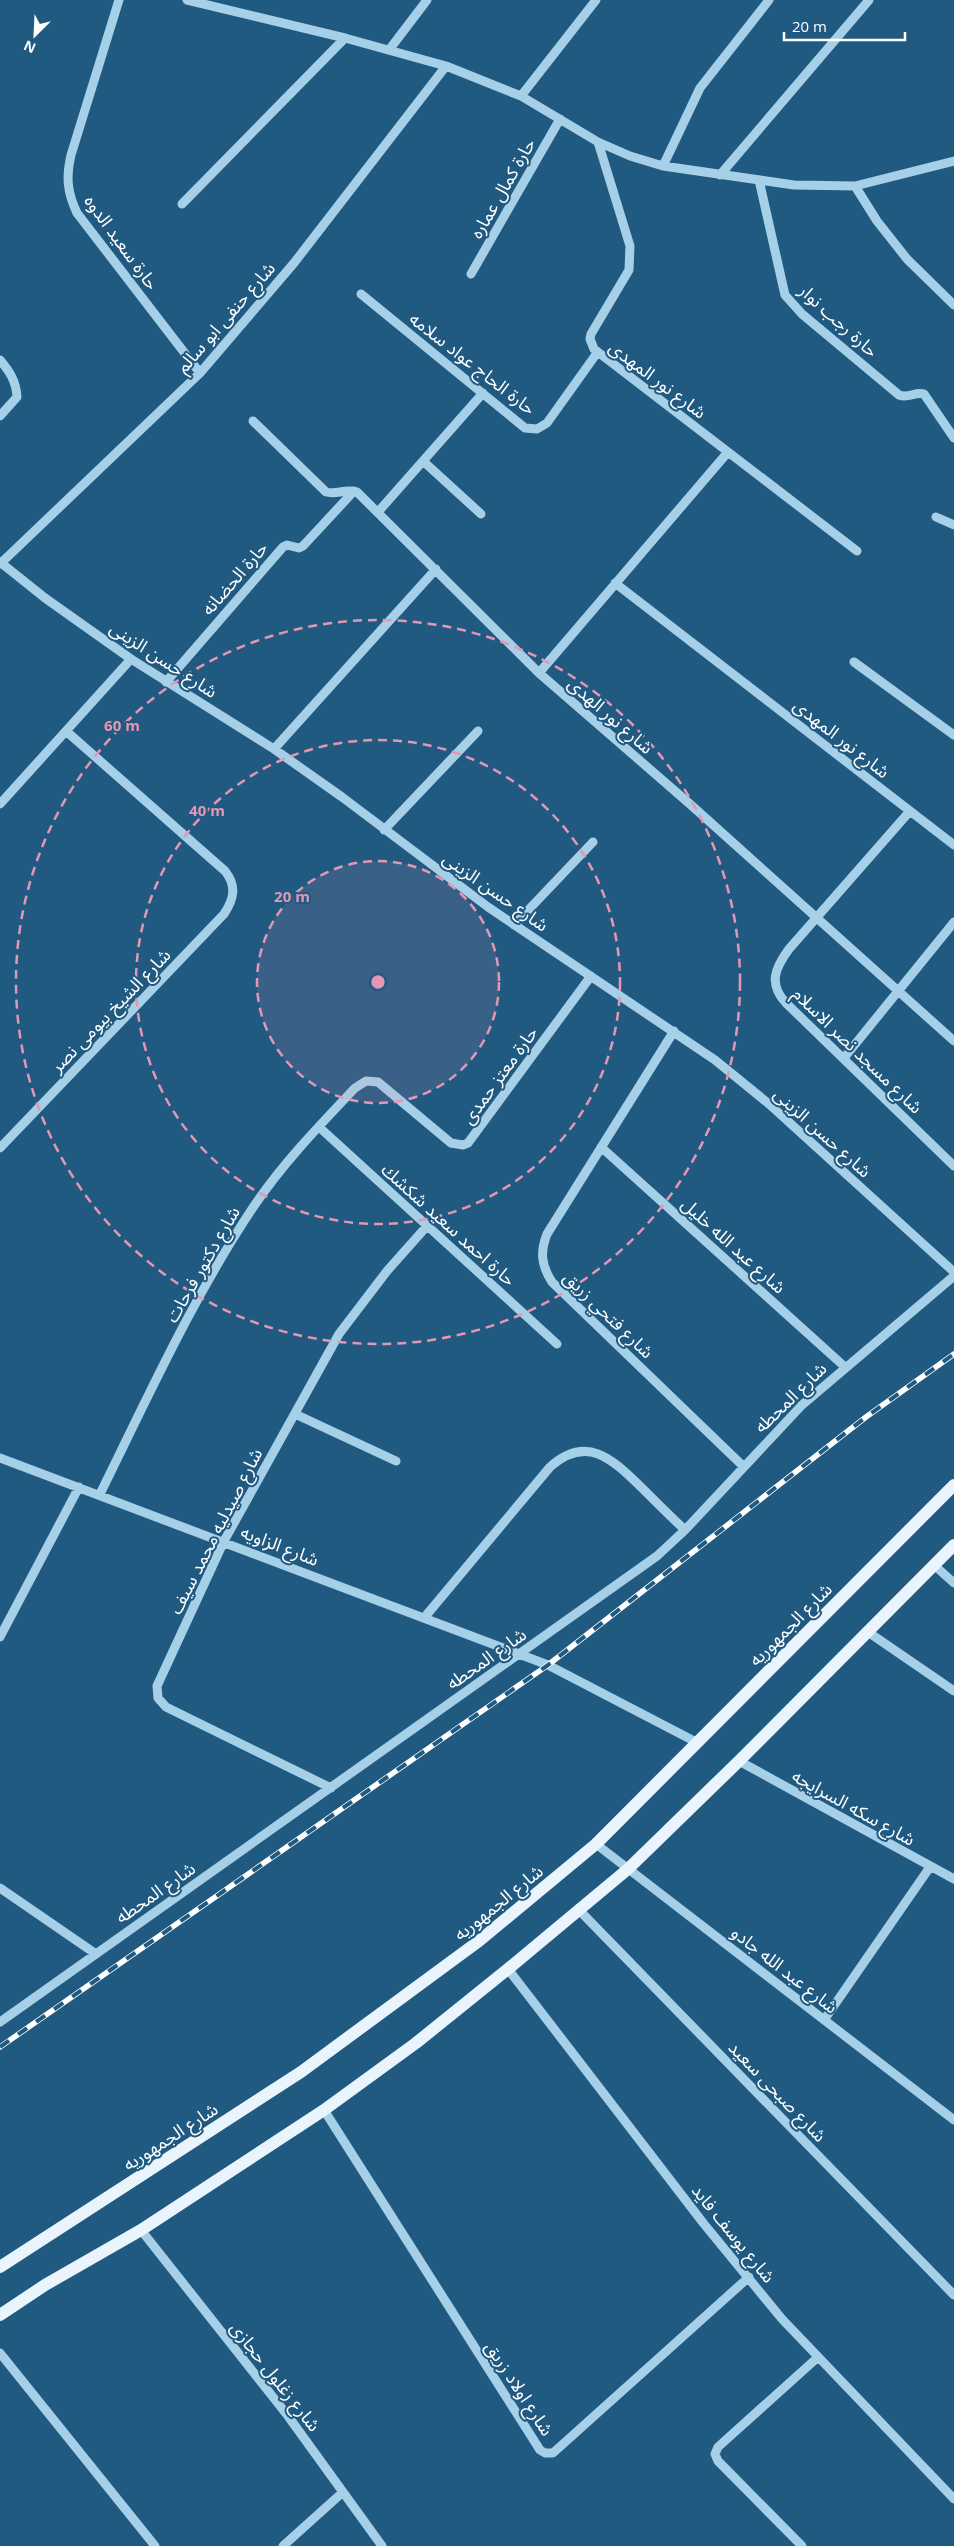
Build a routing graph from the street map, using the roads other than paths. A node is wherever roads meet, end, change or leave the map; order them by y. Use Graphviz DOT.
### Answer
graph roads {
  1 [pos="119,0"];
  2 [pos="187,0"];
  3 [pos="427,0"];
  4 [pos="596,0"];
  5 [pos="769,0"];
  6 [pos="869,0"];
  7 [pos="345,38"];
  8 [pos="389,50"];
  9 [pos="446,66"];
  10 [pos="521,96"];
  11 [pos="560,119"];
  12 [pos="598,142"];
  13 [pos="954,161"];
  14 [pos="663,166"];
  15 [pos="720,174"];
  16 [pos="759,180"];
  17 [pos="855,186"];
  18 [pos="182,204"];
  19 [pos="471,274"];
  20 [pos="361,294"];
  21 [pos="954,305"];
  22 [pos="597,353"];
  23 [pos="0,360"];
  24 [pos="200,373"];
  25 [pos="483,393"];
  26 [pos="0,416"];
  27 [pos="253,421"];
  28 [pos="954,438"];
  29 [pos="728,452"];
  30 [pos="423,461"];
  31 [pos="354,490"];
  32 [pos="378,512"];
  33 [pos="481,514"];
  34 [pos="936,517"];
  35 [pos="954,525"];
  36 [pos="858,552"];
  37 [pos="0,563"];
  38 [pos="436,569"];
  39 [pos="615,583"];
  40 [pos="131,659"];
  41 [pos="854,662"];
  42 [pos="539,674"];
  43 [pos="166,682"];
  44 [pos="478,730"];
  45 [pos="66,731"];
  46 [pos="954,735"];
  47 [pos="274,749"];
  48 [pos="0,804"];
  49 [pos="910,811"];
  50 [pos="384,830"];
  51 [pos="593,842"];
  52 [pos="954,845"];
  53 [pos="816,918"];
  54 [pos="954,922"];
  55 [pos="514,925"];
  56 [pos="591,976"];
  57 [pos="899,989"];
  58 [pos="674,1031"];
  59 [pos="954,1041"];
  60 [pos="844,1058"];
  61 [pos="372,1080"];
  62 [pos="319,1127"];
  63 [pos="0,1148"];
  64 [pos="601,1148"];
  65 [pos="954,1166"];
  66 [pos="427,1226"];
  67 [pos="954,1272"];
  68 [pos="954,1276"];
  69 [pos="557,1344"];
  70 [pos="845,1367"];
  71 [pos="295,1414"];
  72 [pos="0,1458"];
  73 [pos="396,1461"];
  74 [pos="744,1467"];
  75 [pos="954,1485"];
  76 [pos="79,1487"];
  77 [pos="100,1494"];
  78 [pos="685,1530"];
  79 [pos="224,1541"];
  80 [pos="954,1545"];
  81 [pos="934,1565"];
  82 [pos="954,1583"];
  83 [pos="424,1618"];
  84 [pos="868,1632"];
  85 [pos="0,1637"];
  86 [pos="519,1654"];
  87 [pos="954,1691"];
  88 [pos="696,1742"];
  89 [pos="739,1762"];
  90 [pos="330,1788"];
  91 [pos="596,1844"];
  92 [pos="930,1867"];
  93 [pos="628,1869"];
  94 [pos="954,1879"];
  95 [pos="0,1888"];
  96 [pos="578,1909"];
  97 [pos="96,1954"];
  98 [pos="508,1969"];
  99 [pos="824,2020"];
  100 [pos="0,2022"];
  101 [pos="324,2110"];
  102 [pos="954,2120"];
  103 [pos="141,2230"];
  104 [pos="0,2267"];
  105 [pos="749,2277"];
  106 [pos="954,2295"];
  107 [pos="0,2315"];
  108 [pos="0,2352"];
  109 [pos="817,2358"];
  110 [pos="343,2492"];
  111 [pos="954,2499"];
  112 [pos="155,2546"];
  113 [pos="283,2546"];
  114 [pos="382,2546"];
  115 [pos="802,2546"];
  1 -- 24 [label="street, حارة سعيد الدوه"];
  2 -- 7 [label="street"];
  3 -- 8 [label="street"];
  4 -- 10 [label="street"];
  5 -- 14 [label="street"];
  6 -- 15 [label="street"];
  7 -- 8 [label="street"];
  7 -- 18 [label="street"];
  8 -- 9 [label="street"];
  9 -- 10 [label="street"];
  9 -- 24 [label="street, شارع حنفى ابو سالم"];
  10 -- 11 [label="street"];
  11 -- 12 [label="street"];
  11 -- 19 [label="street, حارة كمال عماره"];
  12 -- 14 [label="street"];
  12 -- 22 [label="street, شارع نور المهدى"];
  13 -- 17 [label="street"];
  14 -- 15 [label="street"];
  15 -- 16 [label="street"];
  16 -- 17 [label="street"];
  16 -- 28 [label="street, حارة رجب نوار"];
  17 -- 21 [label="street"];
  20 -- 25 [label="street, حارة الحاج عواد سلامه"];
  22 -- 25 [label="street, حارة الحاج عواد سلامه"];
  22 -- 29 [label="street, شارع نور المهدى"];
  23 -- 26 [label="street"];
  24 -- 37 [label="street, شارع حنفى ابو سالم"];
  25 -- 30 [label="street"];
  27 -- 31 [label="street"];
  29 -- 36 [label="street, شارع نور المهدى"];
  29 -- 39 [label="street"];
  30 -- 32 [label="street"];
  30 -- 33 [label="street"];
  31 -- 32 [label="street, شارع نور الهدى"];
  31 -- 43 [label="street, حارة الحضانه"];
  32 -- 38 [label="street, شارع نور الهدى"];
  34 -- 35 [label="street"];
  37 -- 40 [label="street, شارع حسن الزينى"];
  38 -- 42 [label="street, شارع نور الهدى"];
  38 -- 47 [label="street"];
  39 -- 42 [label="street"];
  39 -- 49 [label="street, شارع نور المهدى"];
  40 -- 43 [label="street, شارع حسن الزينى"];
  40 -- 45 [label="street"];
  41 -- 46 [label="street"];
  42 -- 53 [label="street, شارع نور الهدى"];
  43 -- 47 [label="street, شارع حسن الزينى"];
  44 -- 50 [label="street"];
  45 -- 48 [label="street"];
  45 -- 63 [label="street, شارع الشيخ بيومى نصر"];
  47 -- 50 [label="street, شارع حسن الزينى"];
  49 -- 52 [label="street, شارع نور المهدى"];
  49 -- 53 [label="street, شارع مسجد نصر الاسلام"];
  50 -- 55 [label="street, شارع حسن الزينى"];
  51 -- 55 [label="street"];
  53 -- 57 [label="street, شارع نور الهدى"];
  53 -- 60 [label="street, شارع مسجد نصر الاسلام"];
  54 -- 57 [label="street"];
  55 -- 56 [label="street, شارع حسن الزينى"];
  56 -- 58 [label="street, شارع حسن الزينى"];
  56 -- 61 [label="street, حارة معتز حمدى"];
  57 -- 59 [label="street, شارع نور الهدى"];
  57 -- 60 [label="street"];
  58 -- 64 [label="street, شارع فتحي زريق"];
  58 -- 67 [label="street, شارع حسن الزينى"];
  60 -- 65 [label="street, شارع مسجد نصر الاسلام"];
  61 -- 62 [label="street, شارع دكتور فرحات"];
  62 -- 66 [label="street, حارة احمد سعيد شكشك"];
  62 -- 77 [label="street, شارع دكتور فرحات"];
  64 -- 70 [label="street, شارع عبد الله خليل"];
  64 -- 74 [label="street, شارع فتحي زريق"];
  66 -- 69 [label="street, حارة احمد سعيد شكشك"];
  66 -- 71 [label="street, شارع صيدليه محمد سيف"];
  68 -- 70 [label="street, شارع المحطه"];
  70 -- 74 [label="street, شارع المحطه"];
  71 -- 73 [label="street"];
  71 -- 79 [label="street, شارع صيدليه محمد سيف"];
  72 -- 76 [label="street, شارع الزاويه"];
  74 -- 78 [label="street, شارع المحطه"];
  75 -- 88 [label="main road, شارع الجمهوريه"];
  76 -- 77 [label="street, شارع الزاويه"];
  76 -- 85 [label="street"];
  77 -- 79 [label="street, شارع الزاويه"];
  78 -- 83 [label="street"];
  78 -- 86 [label="street, شارع المحطه"];
  79 -- 83 [label="street, شارع الزاويه"];
  79 -- 90 [label="street, شارع صيدليه محمد سيف"];
  80 -- 81 [label="main road"];
  81 -- 82 [label="street"];
  81 -- 84 [label="main road"];
  83 -- 86 [label="street, شارع الزاويه"];
  84 -- 87 [label="street"];
  84 -- 89 [label="main road"];
  86 -- 88 [label="street"];
  86 -- 90 [label="street, شارع المحطه"];
  88 -- 91 [label="main road, شارع الجمهوريه"];
  89 -- 92 [label="street, شارع سكه السرايجه"];
  89 -- 93 [label="main road"];
  90 -- 97 [label="street, شارع المحطه"];
  91 -- 93 [label="street, شارع عبد الله جادو"];
  91 -- 104 [label="main road, شارع الجمهوريه"];
  92 -- 94 [label="street, شارع سكه السرايجه"];
  92 -- 99 [label="street"];
  93 -- 96 [label="main road"];
  93 -- 99 [label="street, شارع عبد الله جادو"];
  95 -- 97 [label="street"];
  96 -- 98 [label="main road"];
  96 -- 106 [label="street, شارع صبحى سعيد"];
  97 -- 100 [label="street, شارع المحطه"];
  98 -- 101 [label="main road"];
  98 -- 105 [label="street, شارع يوسف فايد"];
  99 -- 102 [label="street, شارع عبد الله جادو"];
  101 -- 103 [label="main road"];
  101 -- 105 [label="street, شارع اولاد زريق"];
  103 -- 107 [label="main road"];
  103 -- 110 [label="street, شارع زغلول حجازى"];
  105 -- 109 [label="street, شارع يوسف فايد"];
  108 -- 112 [label="street"];
  109 -- 111 [label="street, شارع يوسف فايد"];
  109 -- 115 [label="street"];
  110 -- 113 [label="street"];
  110 -- 114 [label="street, شارع زغلول حجازى"];
}
